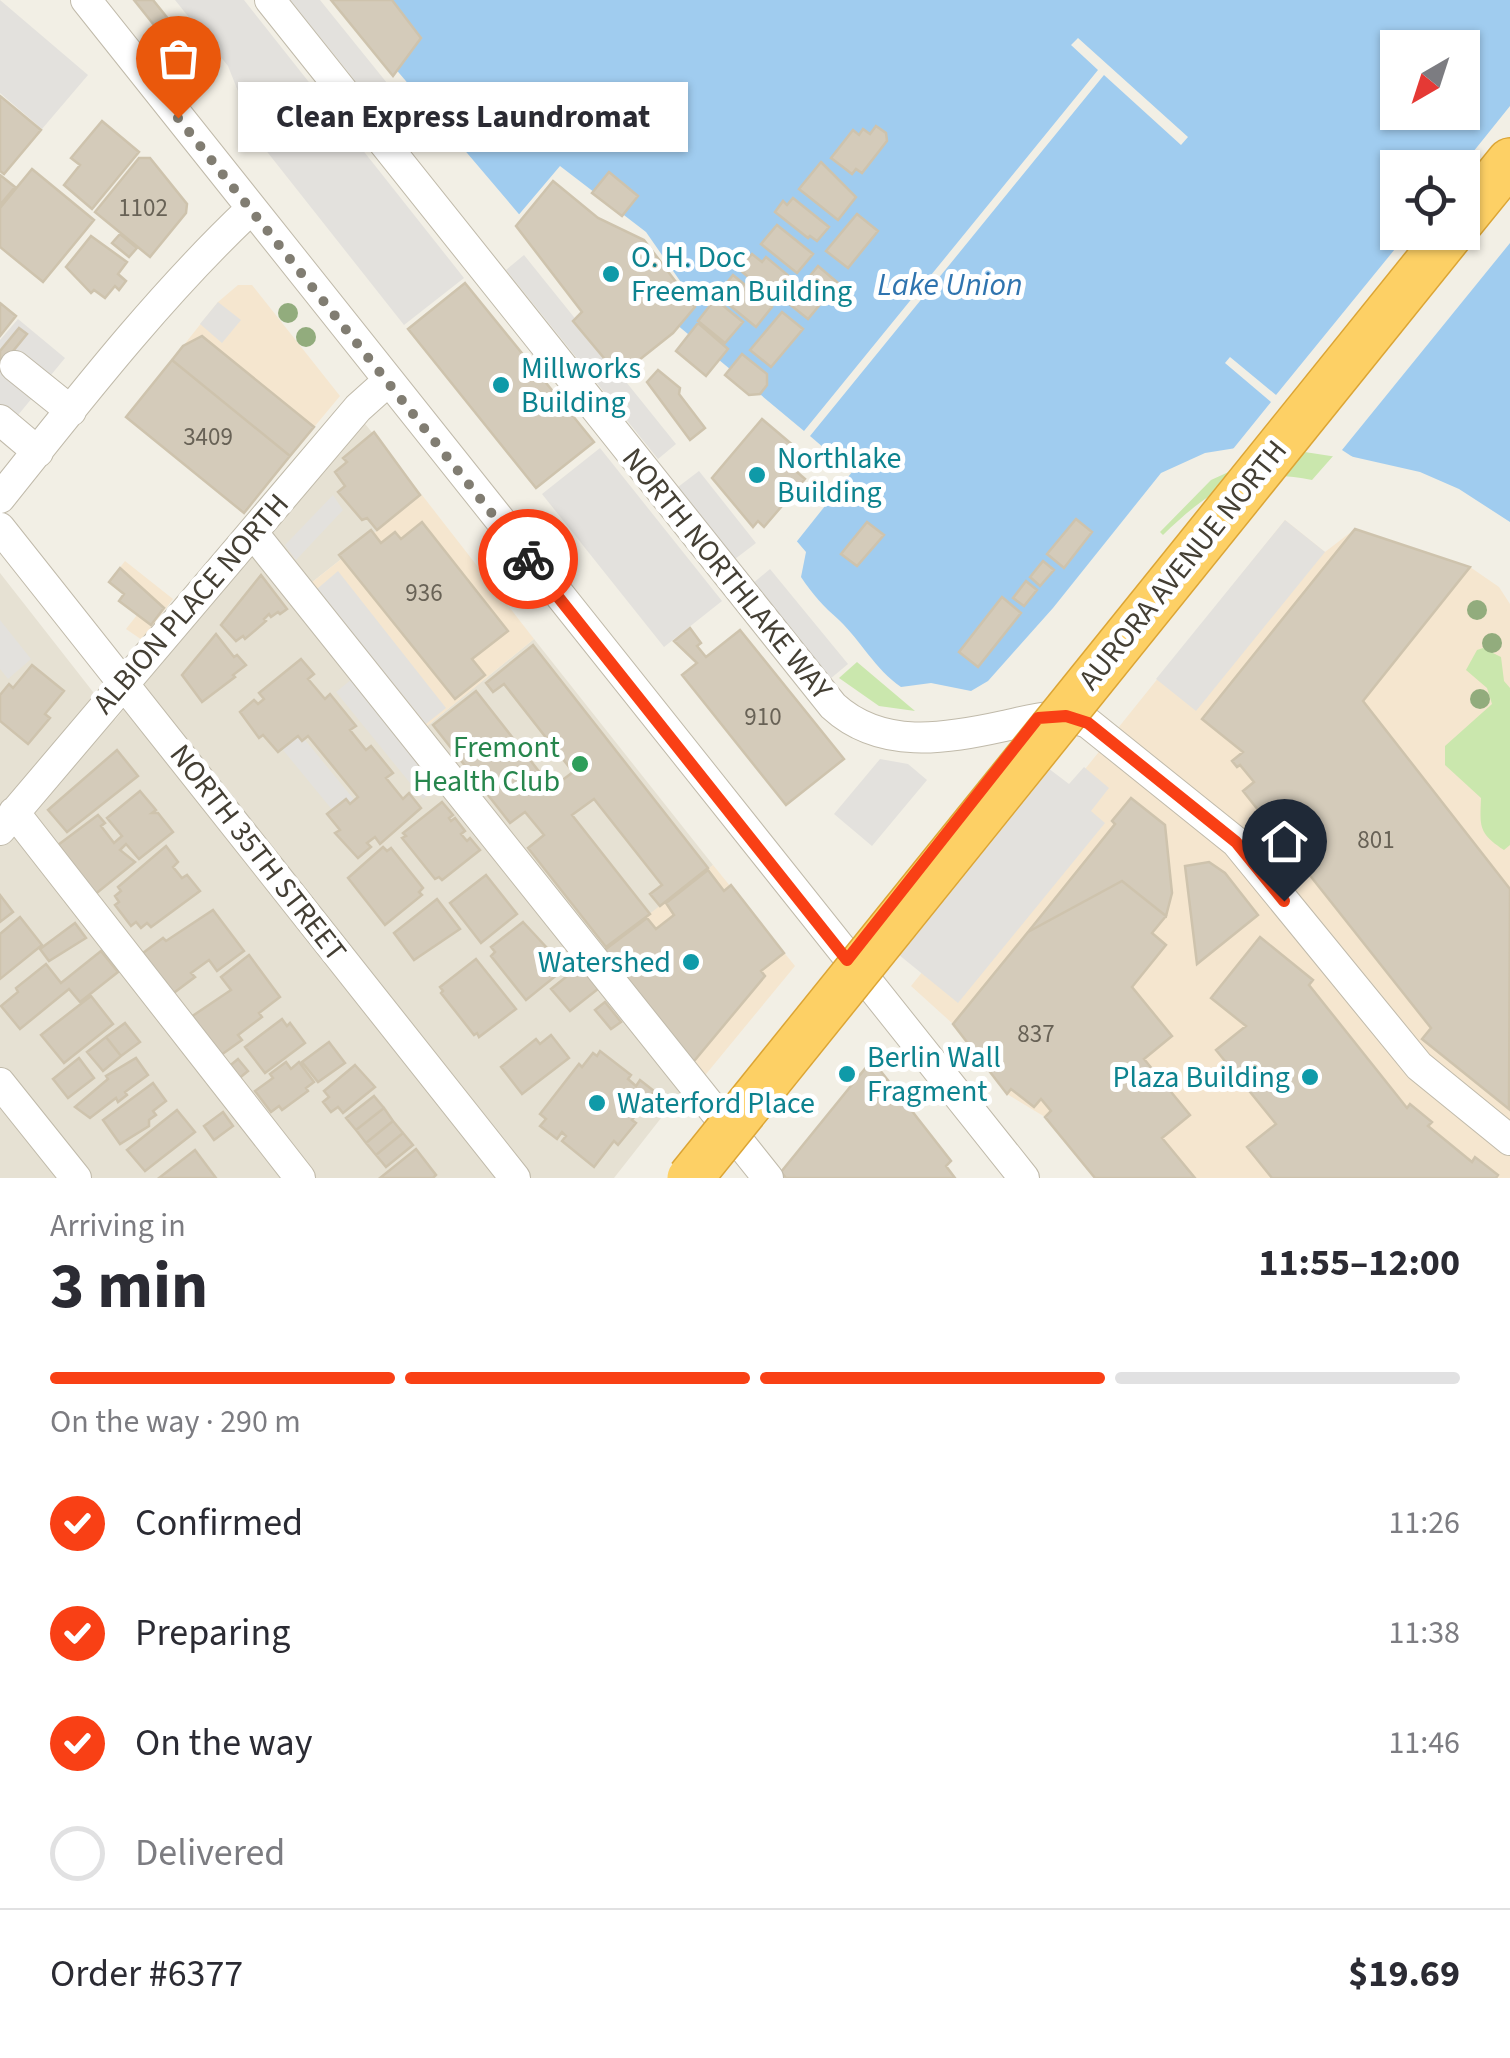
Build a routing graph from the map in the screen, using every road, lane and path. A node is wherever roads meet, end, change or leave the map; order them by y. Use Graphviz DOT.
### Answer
graph roads {
  1 [pos="86,0"];
  2 [pos="270,0"];
  3 [pos="1510,161"];
  4 [pos="1480,198"];
  5 [pos="250,210"];
  6 [pos="1438,250"];
  7 [pos="15,366"];
  8 [pos="387,382"];
  9 [pos="71,411"];
  10 [pos="0,420"];
  11 [pos="38,452"];
  12 [pos="0,498"];
  13 [pos="0,528"];
  14 [pos="252,534"];
  15 [pos="122,682"];
  16 [pos="1038,718"];
  17 [pos="7,821"];
  18 [pos="847,960"];
  19 [pos="4,1098"];
  20 [pos="723,1121"];
  21 [pos="1510,1140"];
  22 [pos="76,1178"];
  23 [pos="300,1178"];
  24 [pos="515,1178"];
  25 [pos="676,1178"];
  26 [pos="690,1178"];
  27 [pos="768,1178"];
  28 [pos="1024,1178"];
  1 -- 5 [label="street"];
  2 -- 16 [label="street, NORTH NORTHLAKE WAY"];
  3 -- 4 [label="highway"];
  5 -- 8 [label="street"];
  5 -- 9 [label="street"];
  6 -- 26 [label="highway, AURORA AVENUE NORTH, bridge"];
  7 -- 9 [label="street"];
  8 -- 14 [label="street, ALBION PLACE NORTH"];
  8 -- 18 [label="street"];
  9 -- 11 [label="street"];
  10 -- 11 [label="street"];
  11 -- 12 [label="street"];
  13 -- 15 [label="street, NORTH 35TH STREET"];
  14 -- 15 [label="street, ALBION PLACE NORTH"];
  14 -- 20 [label="street"];
  15 -- 17 [label="street, ALBION PLACE NORTH"];
  15 -- 24 [label="street, NORTH 35TH STREET"];
  16 -- 18 [label="street"];
  16 -- 21 [label="street, NORTH NORTHLAKE WAY"];
  17 -- 23 [label="street"];
  18 -- 20 [label="street"];
  18 -- 28 [label="street"];
  19 -- 22 [label="street"];
  20 -- 25 [label="street"];
  20 -- 27 [label="street"];
}
